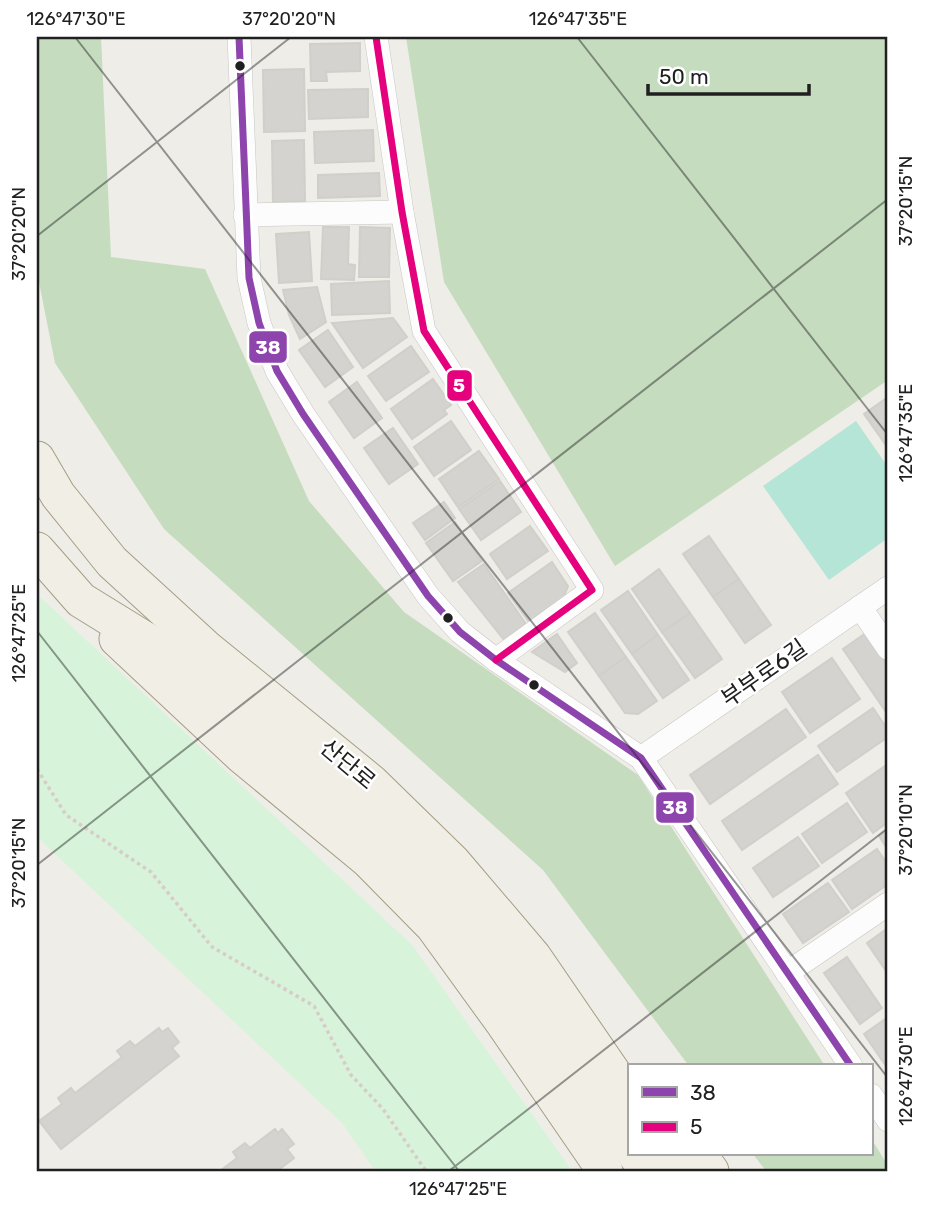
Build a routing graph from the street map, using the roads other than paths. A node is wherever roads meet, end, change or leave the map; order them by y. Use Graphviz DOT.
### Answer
graph roads {
  1 [pos="239,37"];
  2 [pos="376,37"];
  3 [pos="402,212"];
  4 [pos="245,215"];
  5 [pos="37,459"];
  6 [pos="37,550"];
  7 [pos="112,562"];
  8 [pos="888,588"];
  9 [pos="82,600"];
  10 [pos="860,607"];
  11 [pos="888,648"];
  12 [pos="496,660"];
  13 [pos="641,758"];
  14 [pos="888,904"];
  15 [pos="787,973"];
  16 [pos="635,1064"];
  17 [pos="850,1064"];
  18 [pos="628,1095"];
  19 [pos="872,1096"];
  20 [pos="888,1118"];
  21 [pos="628,1145"];
  22 [pos="636,1156"];
  23 [pos="670,1156"];
  24 [pos="700,1156"];
  25 [pos="605,1171"];
  26 [pos="647,1171"];
  27 [pos="681,1171"];
  28 [pos="711,1171"];
  1 -- 4 [label="street"];
  2 -- 3 [label="street"];
  3 -- 4 [label="street"];
  3 -- 12 [label="street"];
  4 -- 12 [label="street"];
  5 -- 7 [label="main road, 산단로"];
  6 -- 9 [label="main road, 산단로"];
  7 -- 16 [label="main road"];
  7 -- 18 [label="main road, 산단로"];
  8 -- 10 [label="street, 부부로6길"];
  9 -- 21 [label="main road, 산단로"];
  9 -- 25 [label="main road"];
  10 -- 11 [label="street"];
  10 -- 13 [label="street, 부부로6길"];
  12 -- 13 [label="street"];
  13 -- 15 [label="street"];
  14 -- 15 [label="street"];
  15 -- 17 [label="street"];
  19 -- 20 [label="street"];
  22 -- 26 [label="main road"];
  23 -- 27 [label="main road"];
  24 -- 28 [label="main road"];
}
